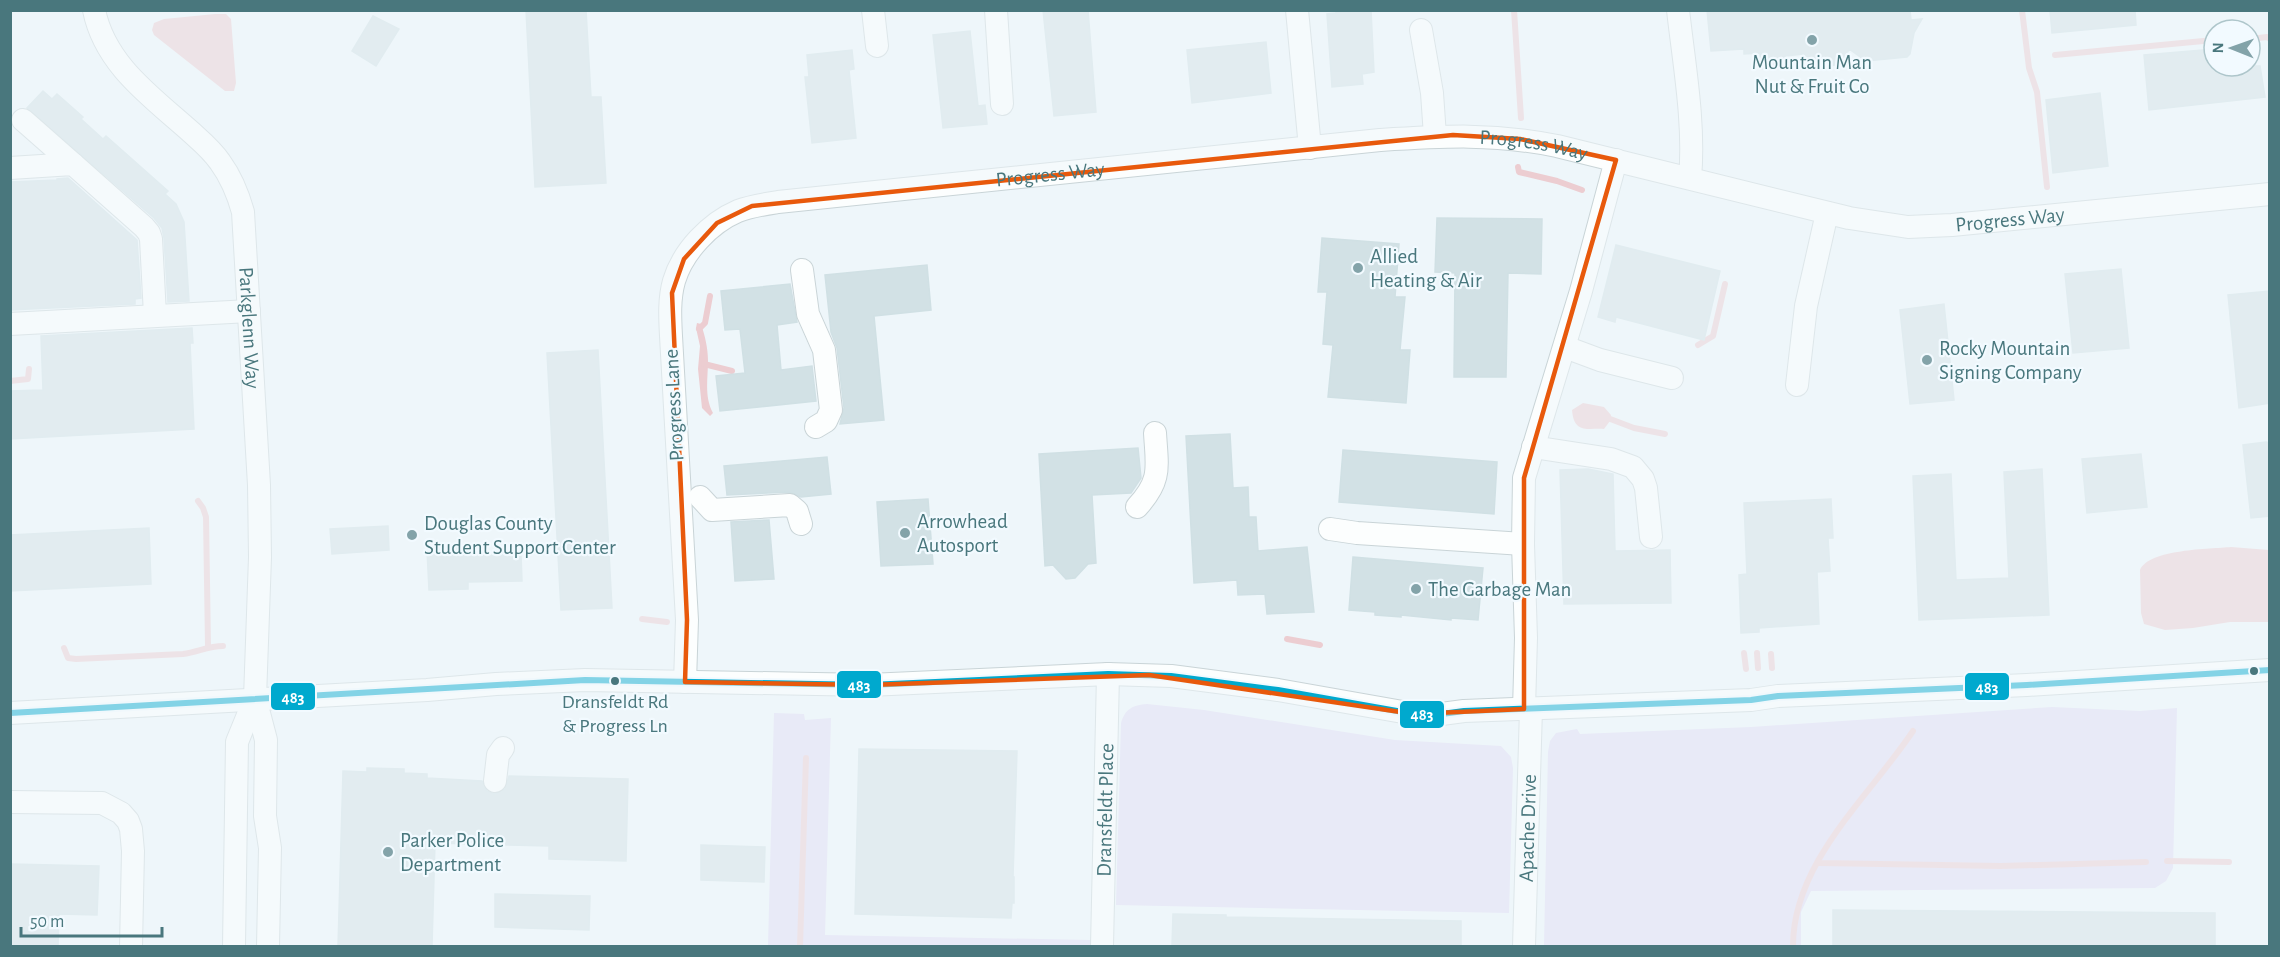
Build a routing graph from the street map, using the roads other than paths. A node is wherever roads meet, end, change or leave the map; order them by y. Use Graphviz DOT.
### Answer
graph roads {
  1 [pos="94,10"];
  2 [pos="873,10"];
  3 [pos="996,10"];
  4 [pos="1297,10"];
  5 [pos="1678,10"];
  6 [pos="1421,30"];
  7 [pos="877,46"];
  8 [pos="1002,104"];
  9 [pos="23,120"];
  10 [pos="1435,136"];
  11 [pos="1310,148"];
  12 [pos="1616,160"];
  13 [pos="73,165"];
  14 [pos="10,168"];
  15 [pos="1690,178"];
  16 [pos="2270,194"];
  17 [pos="792,201"];
  18 [pos="1827,213"];
  19 [pos="802,270"];
  20 [pos="249,311"];
  21 [pos="155,315"];
  22 [pos="10,324"];
  23 [pos="1565,347"];
  24 [pos="1672,378"];
  25 [pos="1797,385"];
  26 [pos="816,427"];
  27 [pos="1155,433"];
  28 [pos="1533,447"];
  29 [pos="700,497"];
  30 [pos="1137,507"];
  31 [pos="801,524"];
  32 [pos="1330,529"];
  33 [pos="1651,537"];
  34 [pos="1523,544"];
  35 [pos="2270,670"];
  36 [pos="1108,674"];
  37 [pos="685,682"];
  38 [pos="255,698"];
  39 [pos="1527,709"];
  40 [pos="10,712"];
  41 [pos="503,748"];
  42 [pos="495,781"];
  43 [pos="10,802"];
  44 [pos="131,946"];
  45 [pos="234,946"];
  46 [pos="268,946"];
  47 [pos="1102,946"];
  48 [pos="1524,946"];
  1 -- 20 [label="street, Parkglenn Way"];
  2 -- 7 [label="street"];
  3 -- 8 [label="street"];
  4 -- 11 [label="street"];
  5 -- 15 [label="street"];
  6 -- 10 [label="street"];
  9 -- 13 [label="street"];
  10 -- 11 [label="street, Progress Way"];
  10 -- 12 [label="street, Progress Way"];
  11 -- 17 [label="street, Progress Way"];
  12 -- 15 [label="street, Progress Way"];
  12 -- 23 [label="street, Apache Drive"];
  13 -- 14 [label="street"];
  13 -- 21 [label="street"];
  15 -- 18 [label="street, Progress Way"];
  16 -- 18 [label="street, Progress Way"];
  17 -- 37 [label="street, Progress Lane"];
  18 -- 25 [label="street"];
  19 -- 26 [label="street"];
  20 -- 21 [label="street"];
  20 -- 38 [label="street, Parkglenn Way"];
  21 -- 22 [label="street"];
  23 -- 24 [label="street"];
  23 -- 28 [label="street, Apache Drive"];
  27 -- 30 [label="street"];
  28 -- 33 [label="street"];
  28 -- 34 [label="street, Apache Drive"];
  29 -- 31 [label="street"];
  32 -- 34 [label="street"];
  34 -- 39 [label="street, Apache Drive"];
  35 -- 39 [label="street"];
  36 -- 37 [label="street"];
  36 -- 39 [label="street"];
  36 -- 47 [label="street, Dransfeldt Place"];
  37 -- 38 [label="street"];
  38 -- 40 [label="street"];
  38 -- 45 [label="street"];
  38 -- 46 [label="street"];
  39 -- 48 [label="street, Apache Drive"];
  41 -- 42 [label="street"];
  43 -- 44 [label="street"];
}
